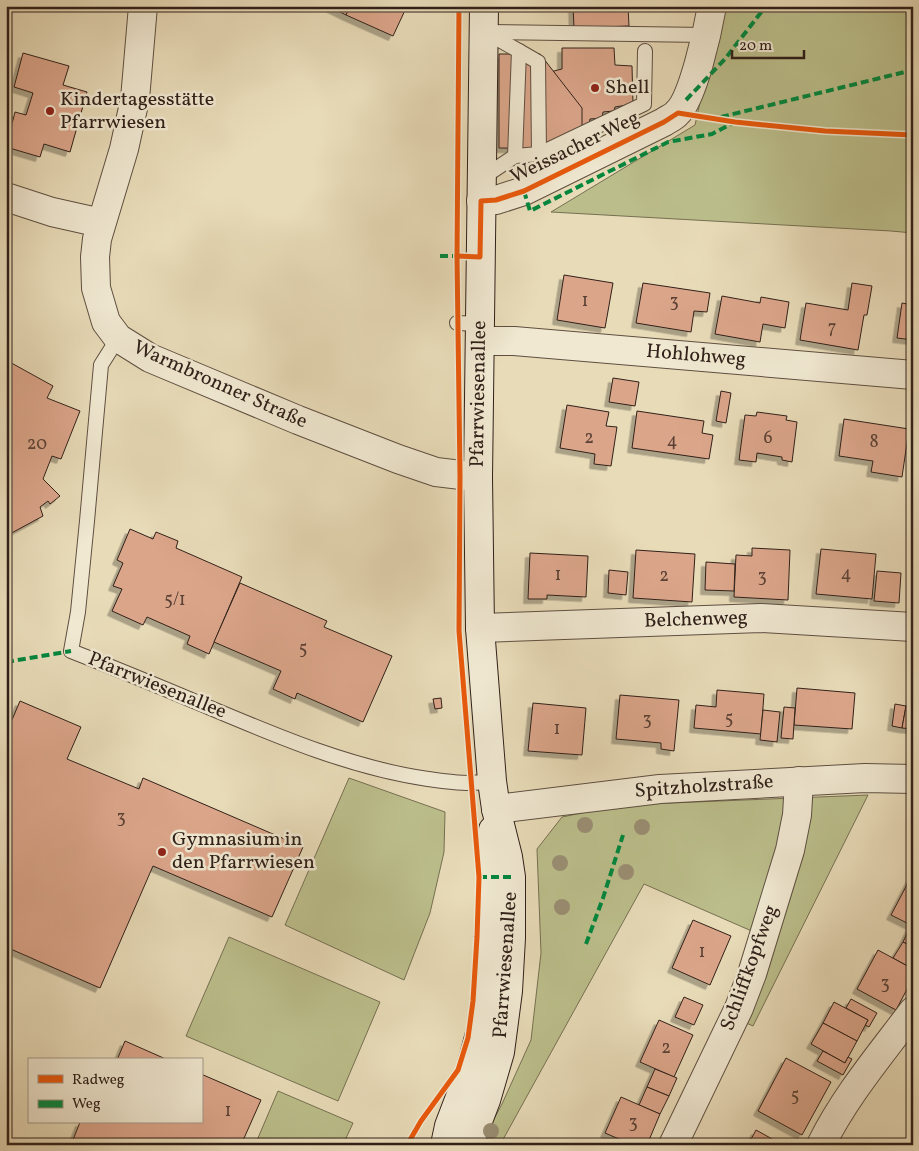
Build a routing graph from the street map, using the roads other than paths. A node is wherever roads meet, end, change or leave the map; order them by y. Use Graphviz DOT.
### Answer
graph roads {
  1 [pos="143,6"];
  2 [pos="712,6"];
  3 [pos="484,19"];
  4 [pos="706,35"];
  5 [pos="645,50"];
  6 [pos="519,51"];
  7 [pos="539,154"];
  8 [pos="515,156"];
  9 [pos="482,190"];
  10 [pos="6,197"];
  11 [pos="101,224"];
  12 [pos="472,329"];
  13 [pos="118,338"];
  14 [pos="913,375"];
  15 [pos="478,477"];
  16 [pos="913,627"];
  17 [pos="480,628"];
  18 [pos="913,779"];
  19 [pos="799,781"];
  20 [pos="492,782"];
  21 [pos="496,809"];
  22 [pos="913,1011"];
  23 [pos="445,1145"];
  24 [pos="464,1145"];
  25 [pos="673,1145"];
  26 [pos="821,1145"];
  1 -- 11 [label="street, Warmbronner Straße"];
  2 -- 4 [label="street, Weissacher Weg"];
  3 -- 4 [label="lane"];
  3 -- 6 [label="lane"];
  3 -- 9 [label="street, Pfarrwiesenallee"];
  4 -- 9 [label="street, Weissacher Weg"];
  5 -- 7 [label="lane"];
  6 -- 7 [label="lane"];
  6 -- 8 [label="lane"];
  7 -- 8 [label="lane"];
  8 -- 9 [label="lane"];
  9 -- 12 [label="street, Pfarrwiesenallee"];
  10 -- 11 [label="street"];
  11 -- 13 [label="street, Warmbronner Straße"];
  12 -- 14 [label="street, Hohlohweg"];
  12 -- 15 [label="street, Pfarrwiesenallee"];
  13 -- 15 [label="street, Warmbronner Straße"];
  13 -- 20 [label="lane, Pfarrwiesenallee"];
  15 -- 17 [label="street, Pfarrwiesenallee"];
  16 -- 17 [label="street, Belchenweg"];
  17 -- 20 [label="street, Pfarrwiesenallee"];
  18 -- 19 [label="street, Spitzholzstraße"];
  19 -- 21 [label="street, Spitzholzstraße"];
  19 -- 25 [label="street, Schliffkopfweg"];
  20 -- 21 [label="street, Pfarrwiesenallee"];
  21 -- 23 [label="street, Pfarrwiesenallee"];
  21 -- 24 [label="street, Pfarrwiesenallee"];
  22 -- 26 [label="street"];
}
